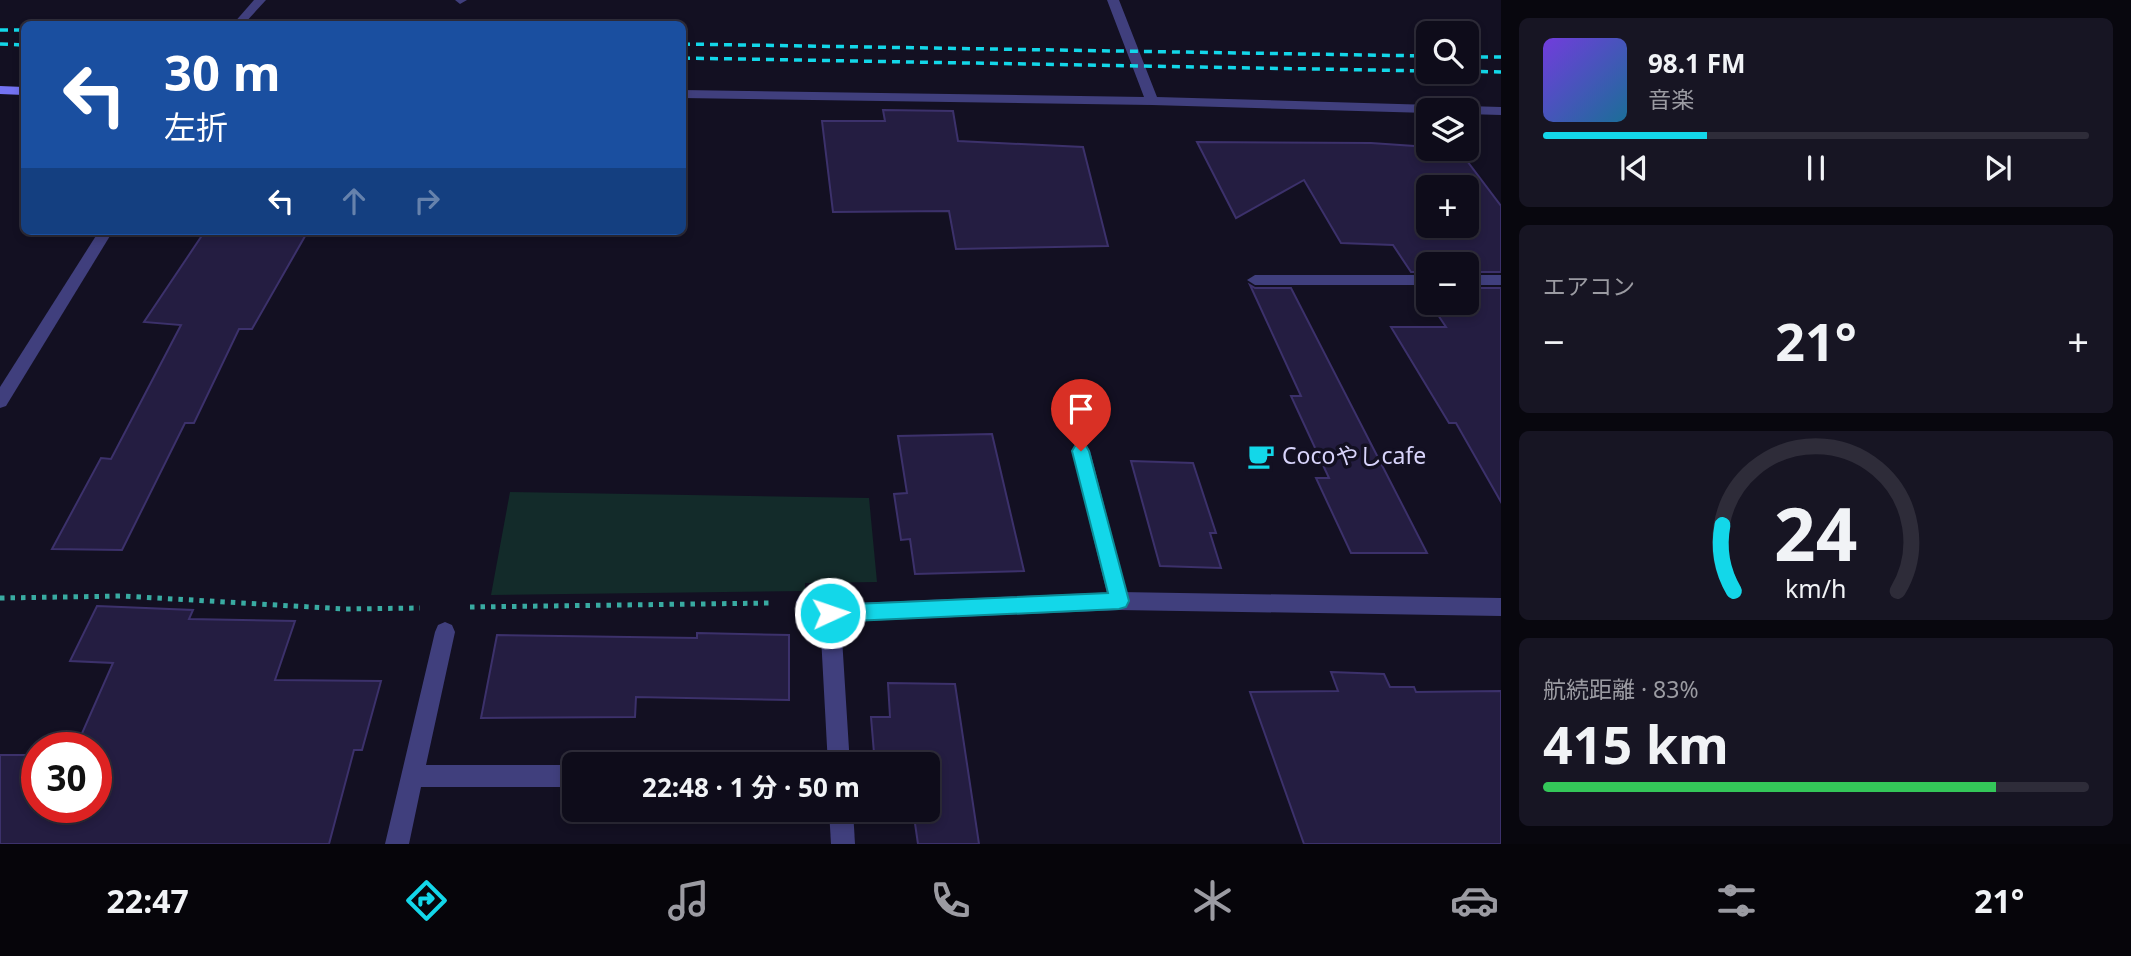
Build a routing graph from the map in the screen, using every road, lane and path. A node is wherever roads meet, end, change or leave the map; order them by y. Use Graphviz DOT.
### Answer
graph roads {
  1 [pos="260,0"];
  2 [pos="1113,0"];
  3 [pos="242,21"];
  4 [pos="0,90"];
  5 [pos="21,91"];
  6 [pos="686,94"];
  7 [pos="1152,101"];
  8 [pos="1501,111"];
  9 [pos="104,235"];
  10 [pos="1255,280"];
  11 [pos="1416,280"];
  12 [pos="1479,280"];
  13 [pos="1501,280"];
  14 [pos="0,401"];
  15 [pos="1081,451"];
  16 [pos="0,598"];
  17 [pos="1119,601"];
  18 [pos="806,603"];
  19 [pos="457,607"];
  20 [pos="1501,607"];
  21 [pos="429,608"];
  22 [pos="830,613"];
  23 [pos="445,632"];
  24 [pos="838,752"];
  25 [pos="413,776"];
  26 [pos="562,776"];
  27 [pos="842,822"];
  28 [pos="397,844"];
  29 [pos="843,844"];
  1 -- 3 [label="street"];
  2 -- 7 [label="street"];
  4 -- 5 [label="street"];
  6 -- 7 [label="street"];
  7 -- 8 [label="street"];
  9 -- 14 [label="street"];
  10 -- 11 [label="street"];
  12 -- 13 [label="street"];
  15 -- 17 [label="street"];
  16 -- 21 [label="path"];
  17 -- 20 [label="street"];
  17 -- 22 [label="street"];
  18 -- 19 [label="path"];
  18 -- 22 [label="street"];
  22 -- 24 [label="street"];
  23 -- 25 [label="street"];
  25 -- 26 [label="street"];
  25 -- 28 [label="street"];
  27 -- 29 [label="street"];
}
